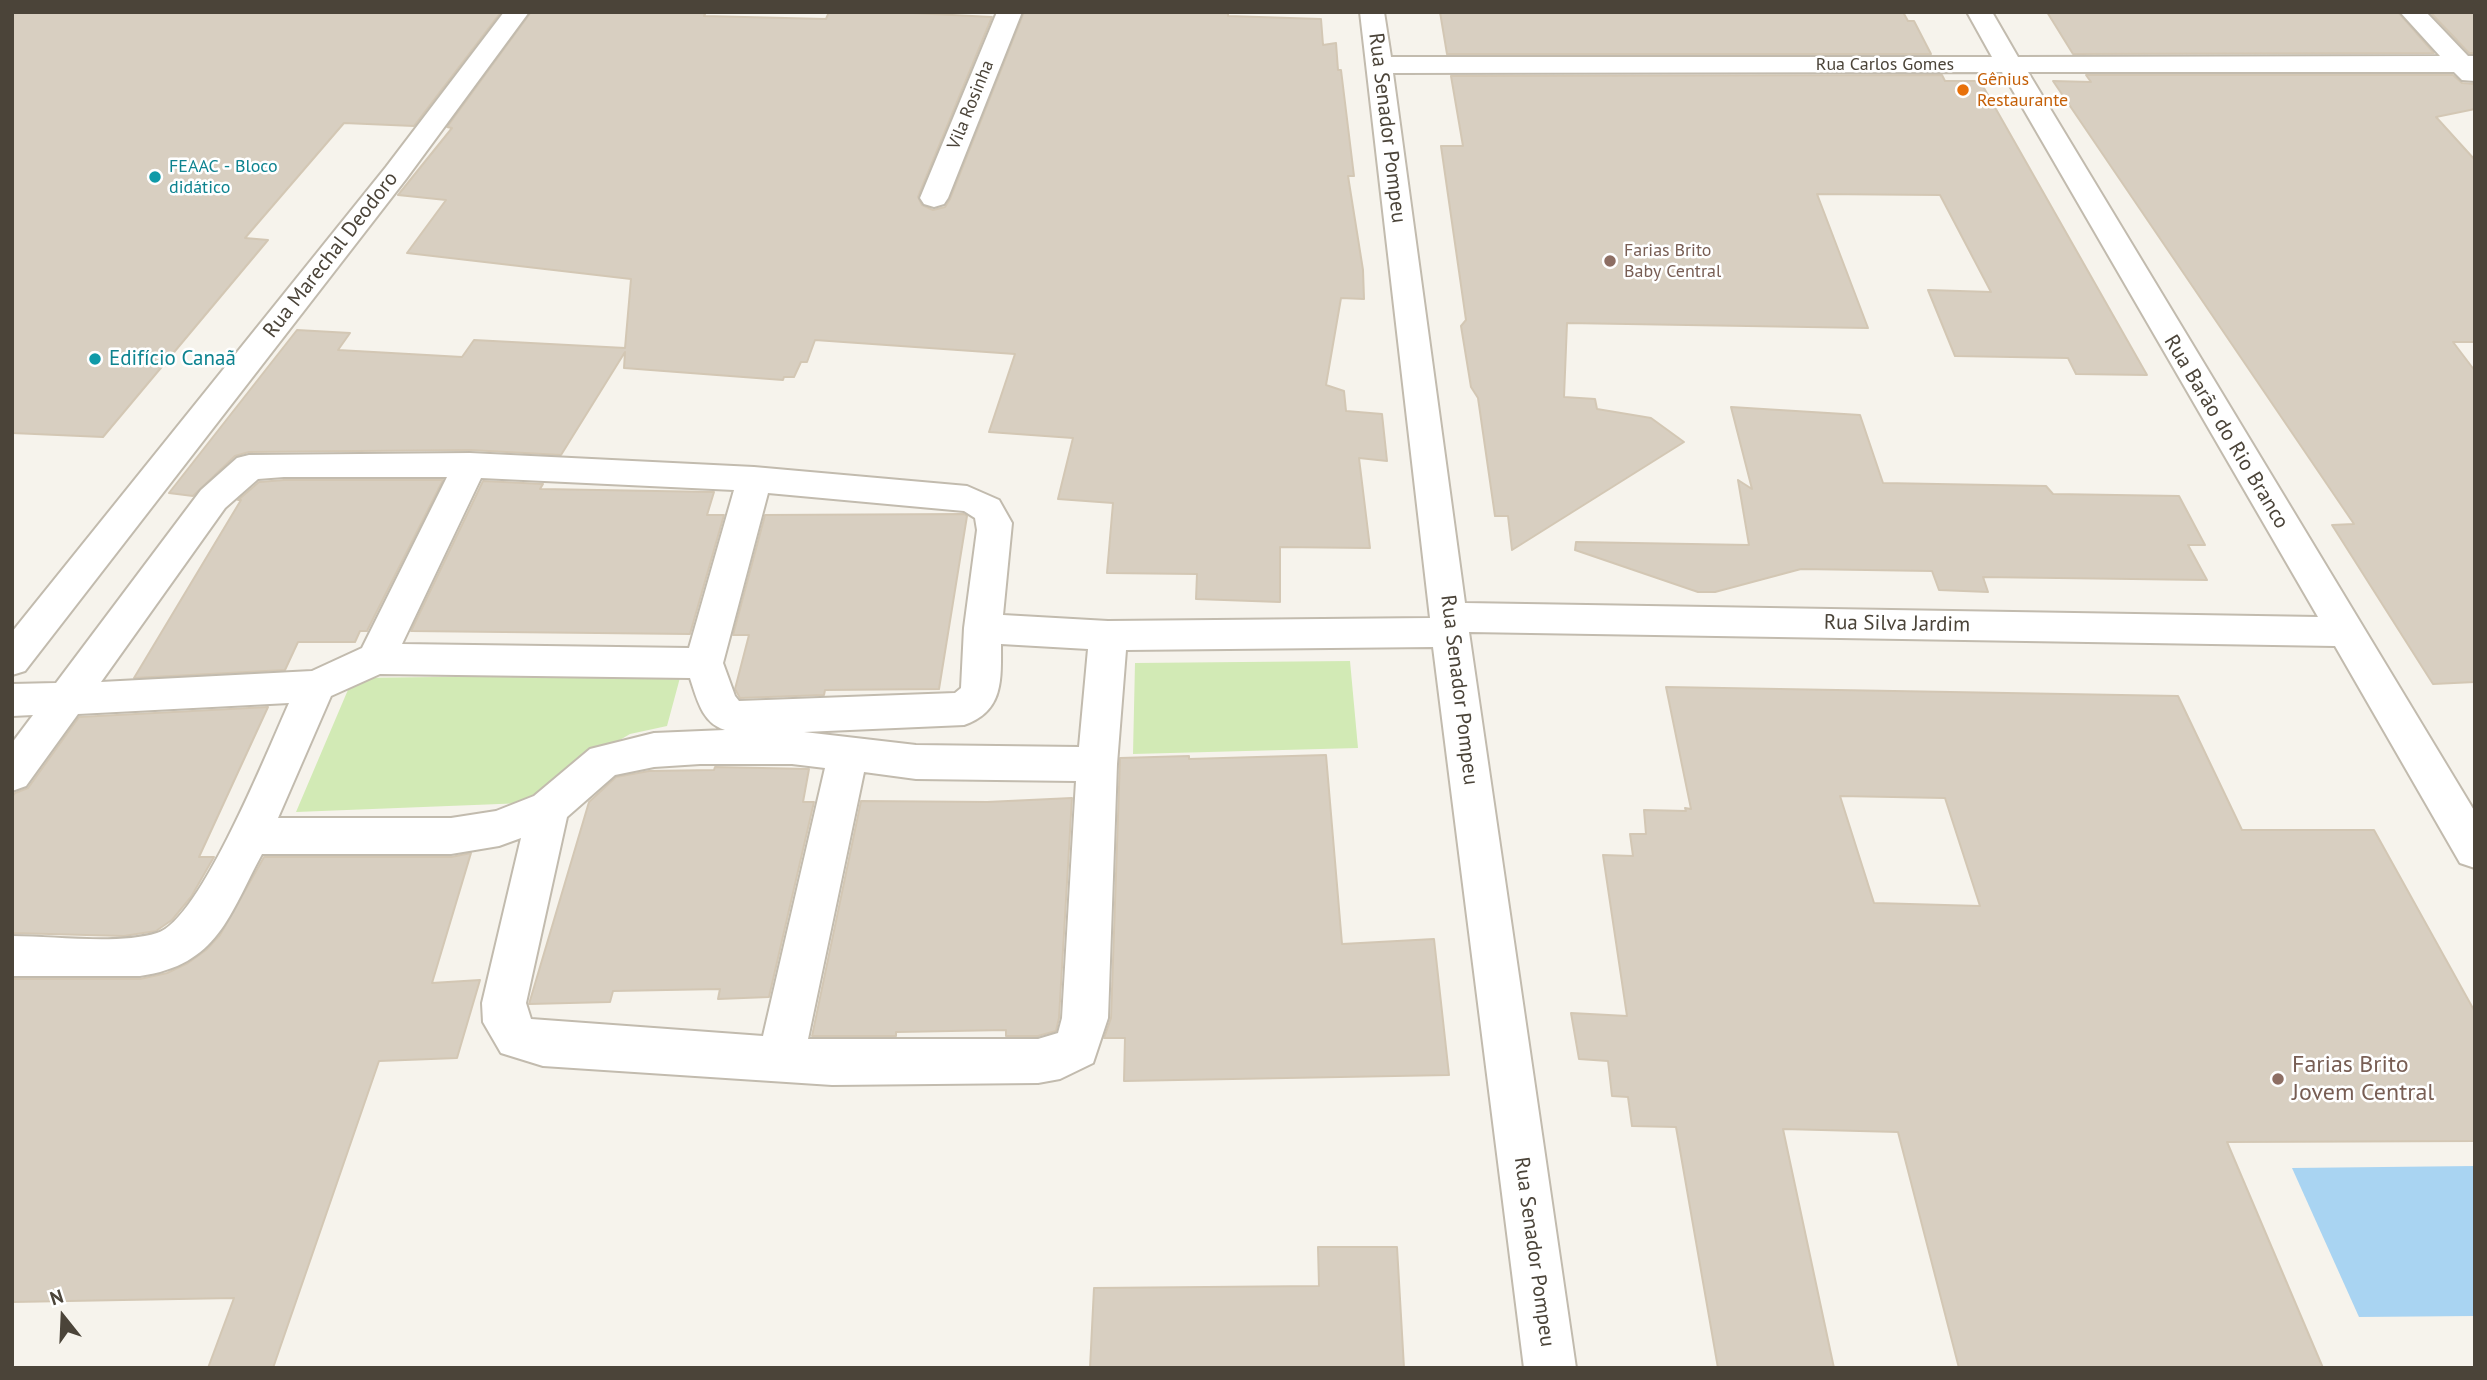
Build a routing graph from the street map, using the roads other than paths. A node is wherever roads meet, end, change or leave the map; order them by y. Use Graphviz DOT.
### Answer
graph roads {
  1 [pos="517,12"];
  2 [pos="1010,12"];
  3 [pos="1372,12"];
  4 [pos="1979,12"];
  5 [pos="2412,12"];
  6 [pos="1379,65"];
  7 [pos="2010,65"];
  8 [pos="2470,69"];
  9 [pos="934,198"];
  10 [pos="470,465"];
  11 [pos="754,479"];
  12 [pos="1450,625"];
  13 [pos="983,628"];
  14 [pos="2344,632"];
  15 [pos="1108,636"];
  16 [pos="376,659"];
  17 [pos="12,660"];
  18 [pos="704,663"];
  19 [pos="316,686"];
  20 [pos="68,699"];
  21 [pos="16,700"];
  22 [pos="848,756"];
  23 [pos="1097,764"];
  24 [pos="12,774"];
  25 [pos="548,808"];
  26 [pos="250,836"];
  27 [pos="2475,850"];
  28 [pos="12,956"];
  29 [pos="780,1059"];
  30 [pos="1549,1368"];
  1 -- 17 [label="street, Rua Marechal Deodoro"];
  2 -- 9 [label="street, Vila Rosinha"];
  3 -- 6 [label="street, Rua Senador Pompeu"];
  4 -- 7 [label="street, Rua Barão do Rio Branco"];
  5 -- 8 [label="street"];
  6 -- 7 [label="street, Rua Carlos Gomes"];
  6 -- 12 [label="street, Rua Senador Pompeu"];
  7 -- 8 [label="street, Rua Carlos Gomes"];
  7 -- 14 [label="street, Rua Barão do Rio Branco"];
  10 -- 11 [label="street"];
  10 -- 16 [label="street"];
  10 -- 20 [label="street"];
  11 -- 13 [label="street"];
  11 -- 18 [label="street"];
  12 -- 14 [label="street, Rua Silva Jardim"];
  12 -- 15 [label="street, Rua Silva Jardim"];
  12 -- 30 [label="street, Rua Senador Pompeu"];
  13 -- 15 [label="street, Rua Silva Jardim"];
  13 -- 18 [label="street"];
  14 -- 27 [label="street, Rua Barão do Rio Branco"];
  15 -- 23 [label="street"];
  16 -- 18 [label="street"];
  16 -- 19 [label="street"];
  19 -- 20 [label="street"];
  19 -- 26 [label="street"];
  20 -- 21 [label="street"];
  20 -- 24 [label="street"];
  22 -- 23 [label="street"];
  22 -- 25 [label="street"];
  22 -- 29 [label="street"];
  23 -- 29 [label="street"];
  25 -- 26 [label="street"];
  25 -- 29 [label="street"];
  26 -- 28 [label="street"];
}
